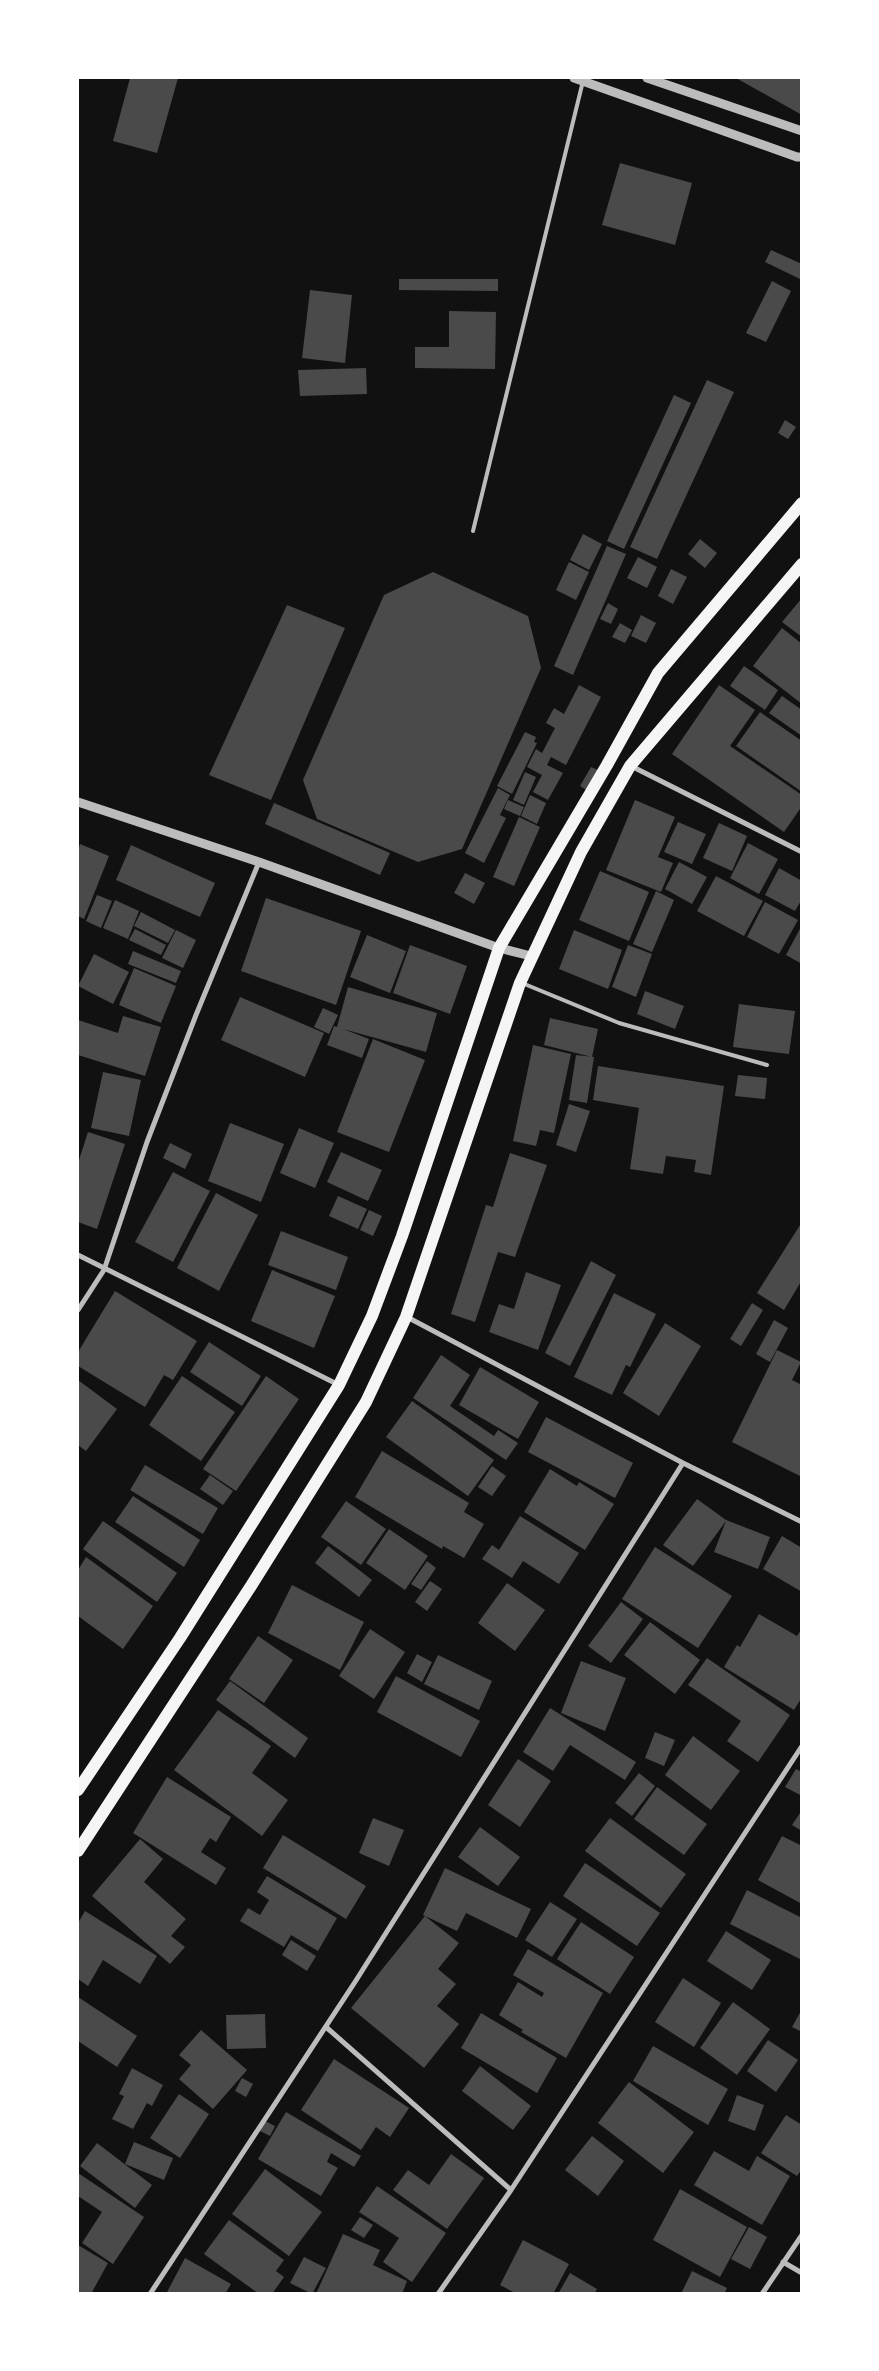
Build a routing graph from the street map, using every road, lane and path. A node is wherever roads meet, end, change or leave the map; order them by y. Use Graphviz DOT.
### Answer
graph roads {
  1 [pos="647,78"];
  2 [pos="578,79"];
  3 [pos="802,131"];
  4 [pos="802,157"];
  5 [pos="802,503"];
  6 [pos="473,531"];
  7 [pos="802,564"];
  8 [pos="630,766"];
  9 [pos="78,802"];
  10 [pos="802,852"];
  11 [pos="260,862"];
  12 [pos="499,948"];
  13 [pos="531,956"];
  14 [pos="520,982"];
  15 [pos="767,1065"];
  16 [pos="78,1255"];
  17 [pos="104,1270"];
  18 [pos="78,1310"];
  19 [pos="406,1317"];
  20 [pos="339,1385"];
  21 [pos="683,1463"];
  22 [pos="802,1522"];
  23 [pos="802,1746"];
  24 [pos="78,1790"];
  25 [pos="78,1851"];
  26 [pos="326,2027"];
  27 [pos="511,2190"];
  28 [pos="802,2235"];
  29 [pos="783,2262"];
  30 [pos="802,2273"];
  31 [pos="150,2294"];
  32 [pos="438,2294"];
  33 [pos="762,2294"];
  1 -- 3 [label="street"];
  2 -- 4 [label="street"];
  2 -- 6 [label="lane"];
  5 -- 12 [label="main road"];
  7 -- 8 [label="main road"];
  8 -- 10 [label="street"];
  8 -- 13 [label="main road"];
  9 -- 11 [label="street"];
  11 -- 12 [label="street"];
  11 -- 17 [label="street"];
  12 -- 13 [label="street"];
  12 -- 20 [label="main road"];
  13 -- 14 [label="main road"];
  14 -- 15 [label="lane"];
  14 -- 19 [label="main road"];
  16 -- 17 [label="street"];
  17 -- 18 [label="street"];
  17 -- 20 [label="street"];
  19 -- 21 [label="street"];
  19 -- 25 [label="main road"];
  20 -- 24 [label="main road"];
  21 -- 22 [label="street"];
  21 -- 26 [label="street"];
  23 -- 27 [label="street"];
  26 -- 27 [label="street"];
  26 -- 31 [label="street"];
  27 -- 32 [label="street"];
  28 -- 29 [label="street"];
  29 -- 30 [label="street"];
  29 -- 33 [label="street"];
}
